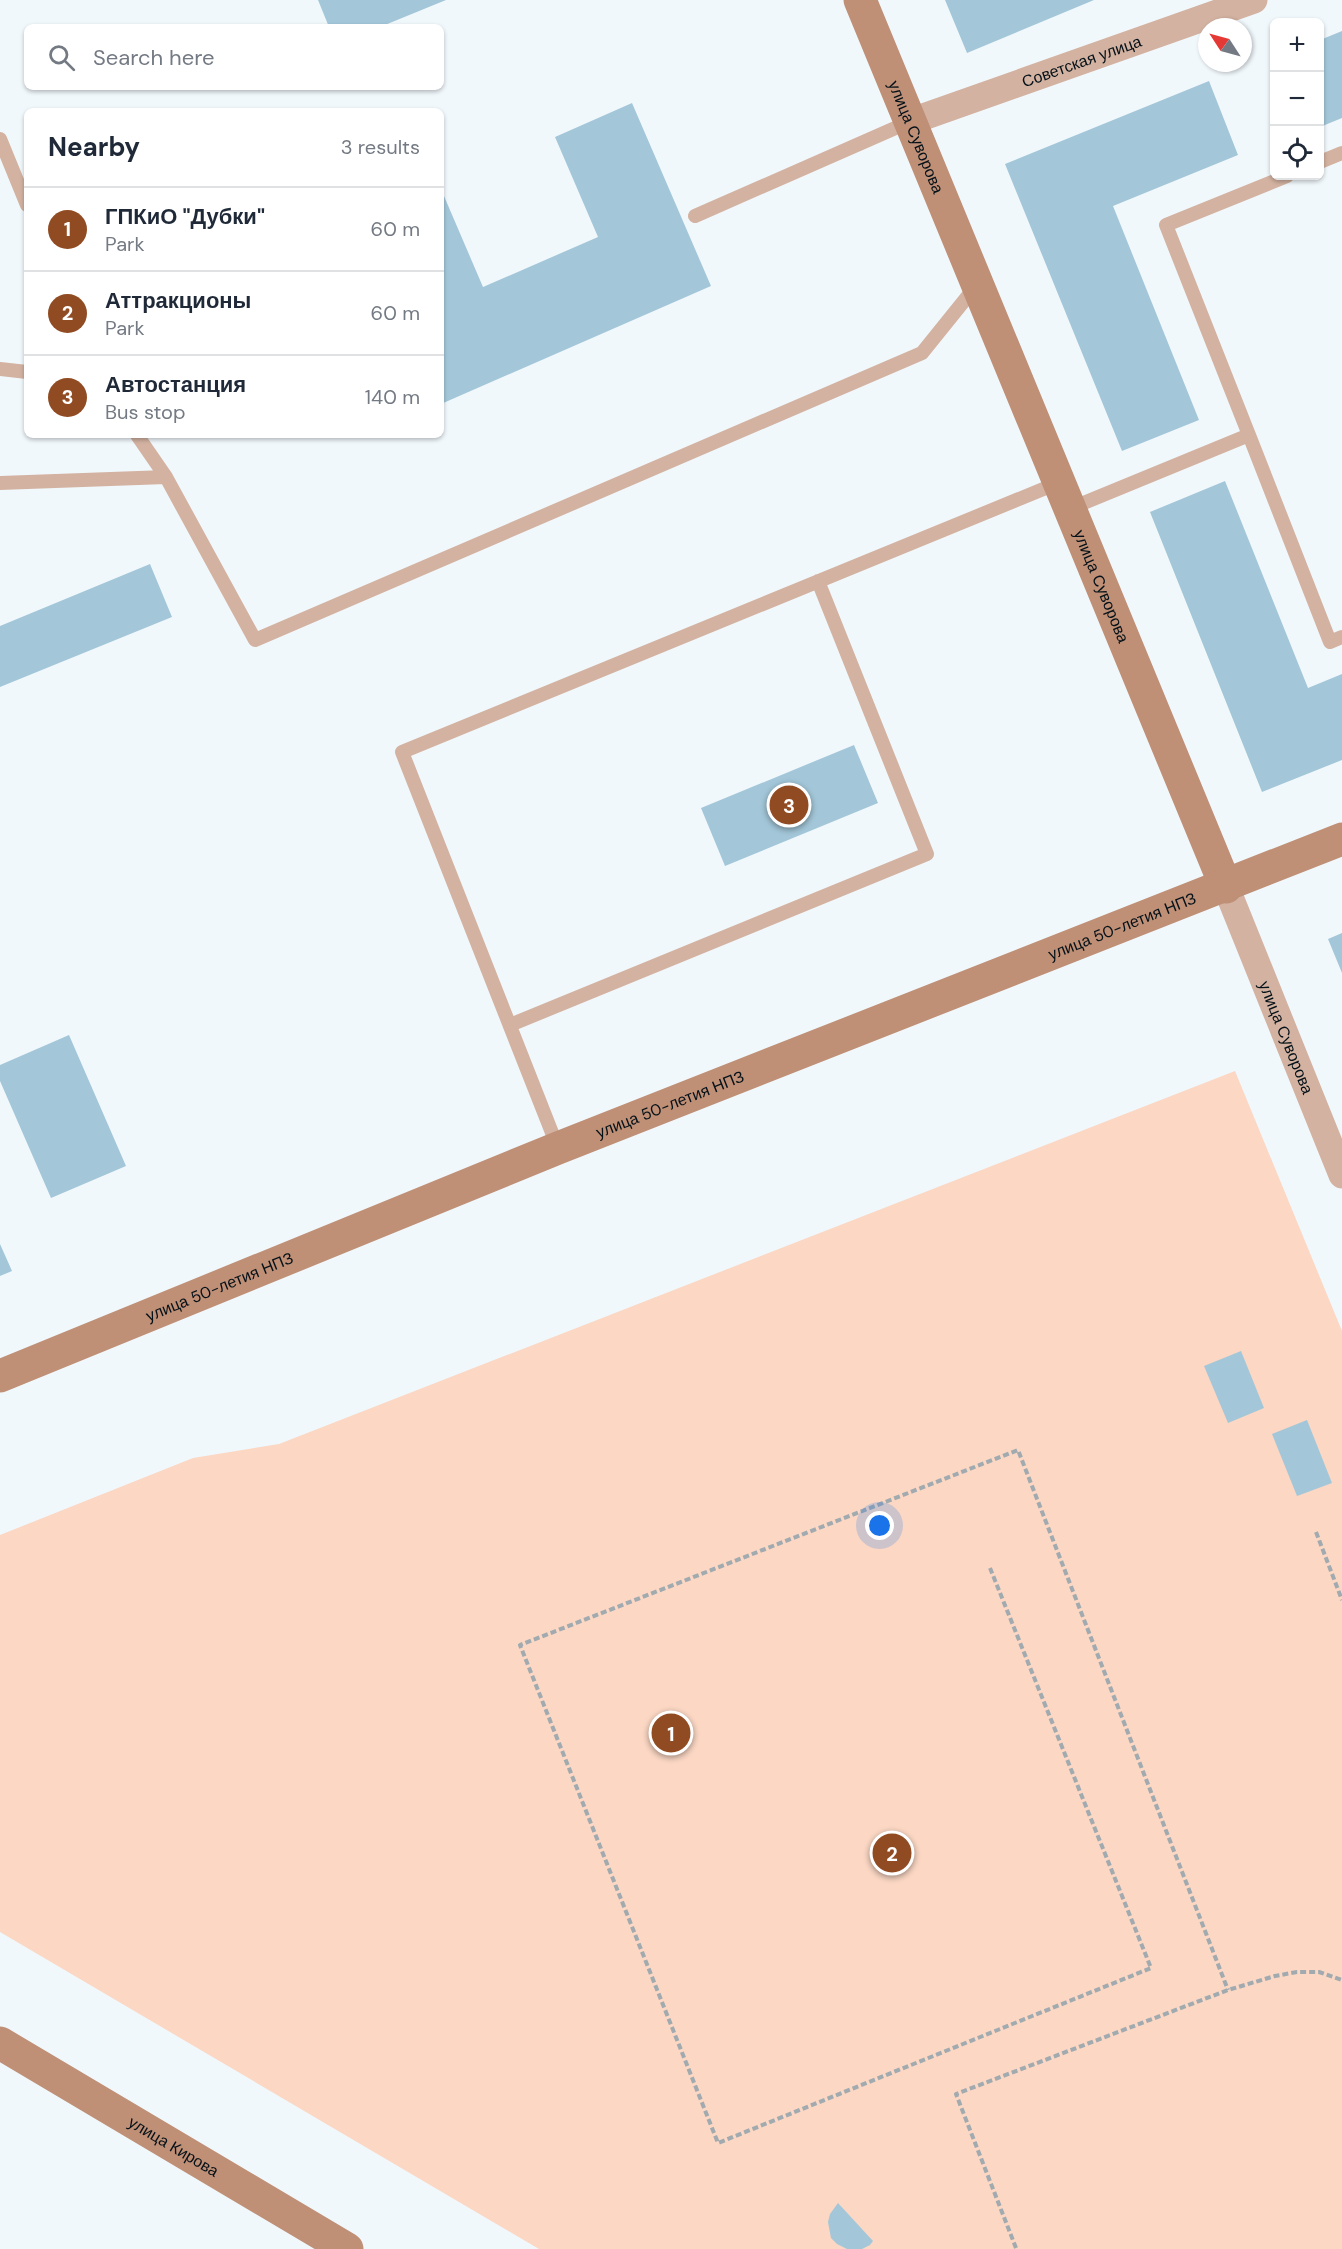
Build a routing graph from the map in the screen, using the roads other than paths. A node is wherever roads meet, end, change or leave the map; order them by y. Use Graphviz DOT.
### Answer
graph roads {
  1 [pos="860,0"];
  2 [pos="1254,0"];
  3 [pos="909,122"];
  4 [pos="0,139"];
  5 [pos="1342,153"];
  6 [pos="1324,160"];
  7 [pos="1277,180"];
  8 [pos="24,198"];
  9 [pos="695,216"];
  10 [pos="977,284"];
  11 [pos="0,369"];
  12 [pos="24,372"];
  13 [pos="1249,435"];
  14 [pos="139,438"];
  15 [pos="166,477"];
  16 [pos="0,483"];
  17 [pos="1064,496"];
  18 [pos="818,581"];
  19 [pos="1342,637"];
  20 [pos="1342,839"];
  21 [pos="1226,887"];
  22 [pos="510,1026"];
  23 [pos="558,1148"];
  24 [pos="1342,1175"];
  25 [pos="0,1376"];
  26 [pos="0,2043"];
  27 [pos="347,2249"];
  1 -- 3 [label="main road, улица Суворова"];
  2 -- 3 [label="street, Советская улица"];
  3 -- 9 [label="lane"];
  3 -- 10 [label="main road, улица Суворова"];
  4 -- 8 [label="lane"];
  5 -- 6 [label="lane"];
  7 -- 13 [label="lane"];
  10 -- 15 [label="lane"];
  10 -- 17 [label="main road, улица Суворова"];
  11 -- 12 [label="lane"];
  13 -- 17 [label="lane"];
  13 -- 19 [label="lane"];
  14 -- 15 [label="lane"];
  15 -- 16 [label="lane"];
  17 -- 18 [label="lane"];
  17 -- 21 [label="main road, улица Суворова"];
  18 -- 22 [label="lane"];
  18 -- 22 [label="lane"];
  20 -- 21 [label="main road, улица 50-летия НПЗ"];
  21 -- 23 [label="main road, улица 50-летия НПЗ"];
  21 -- 24 [label="street, улица Суворова"];
  22 -- 23 [label="lane"];
  23 -- 25 [label="main road, улица 50-летия НПЗ"];
  26 -- 27 [label="main road, улица Кирова"];
}
